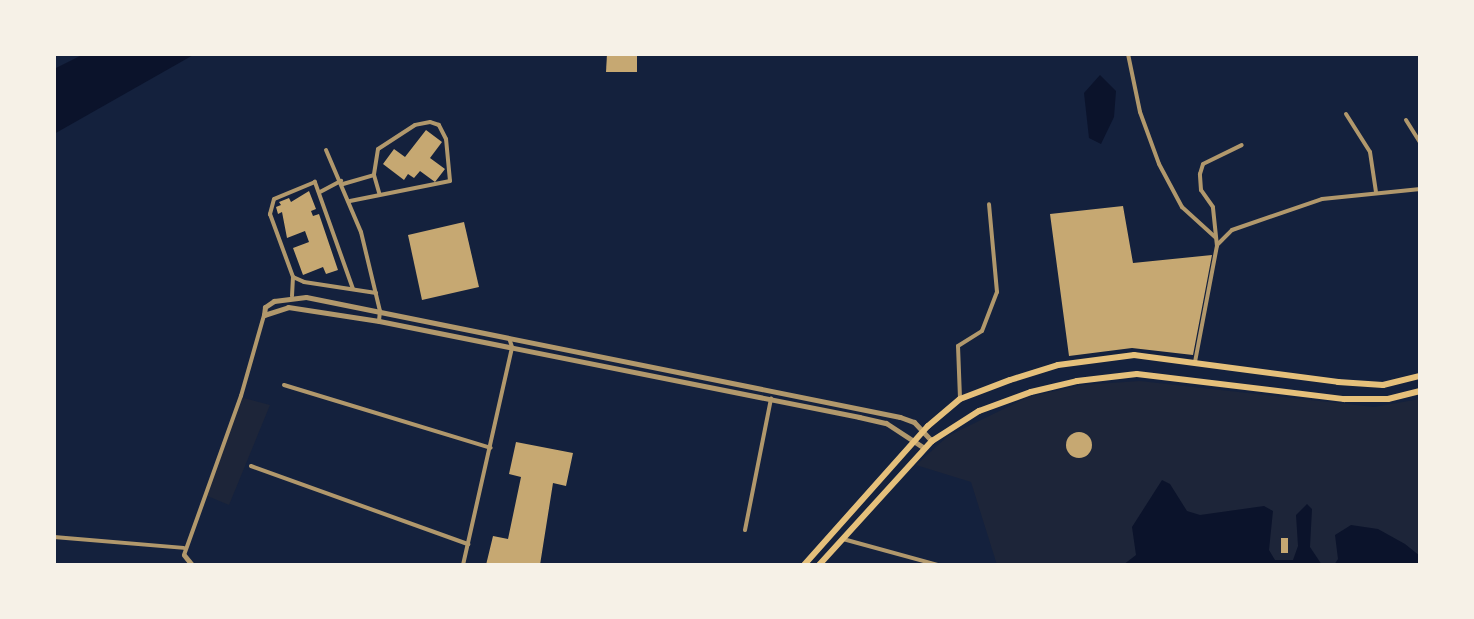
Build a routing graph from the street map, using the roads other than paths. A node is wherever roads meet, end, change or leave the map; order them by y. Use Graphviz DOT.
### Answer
graph roads {
  1 [pos="1128,54"];
  2 [pos="1346,114"];
  3 [pos="1406,120"];
  4 [pos="1420,142"];
  5 [pos="1242,145"];
  6 [pos="326,150"];
  7 [pos="374,175"];
  8 [pos="342,183"];
  9 [pos="1420,189"];
  10 [pos="320,192"];
  11 [pos="1376,192"];
  12 [pos="379,193"];
  13 [pos="350,201"];
  14 [pos="990,204"];
  15 [pos="1216,238"];
  16 [pos="1217,246"];
  17 [pos="293,277"];
  18 [pos="353,289"];
  19 [pos="376,293"];
  20 [pos="292,296"];
  21 [pos="380,311"];
  22 [pos="264,315"];
  23 [pos="379,321"];
  24 [pos="508,338"];
  25 [pos="512,347"];
  26 [pos="1195,362"];
  27 [pos="669,370"];
  28 [pos="1420,376"];
  29 [pos="668,378"];
  30 [pos="284,385"];
  31 [pos="1420,391"];
  32 [pos="771,399"];
  33 [pos="960,399"];
  34 [pos="923,431"];
  35 [pos="914,441"];
  36 [pos="932,441"];
  37 [pos="491,448"];
  38 [pos="924,448"];
  39 [pos="251,466"];
  40 [pos="745,530"];
  41 [pos="54,537"];
  42 [pos="842,539"];
  43 [pos="468,544"];
  44 [pos="184,548"];
  45 [pos="184,555"];
  46 [pos="192,565"];
  47 [pos="463,565"];
  48 [pos="804,565"];
  49 [pos="819,565"];
  50 [pos="938,565"];
  1 -- 15 [label="street"];
  2 -- 11 [label="street"];
  3 -- 4 [label="street"];
  5 -- 15 [label="street"];
  6 -- 8 [label="street"];
  7 -- 8 [label="street"];
  7 -- 12 [label="street"];
  7 -- 12 [label="street"];
  8 -- 10 [label="street"];
  8 -- 13 [label="street"];
  9 -- 11 [label="street"];
  10 -- 17 [label="street"];
  10 -- 18 [label="street"];
  11 -- 16 [label="street"];
  12 -- 13 [label="street"];
  13 -- 19 [label="street"];
  14 -- 33 [label="street"];
  15 -- 16 [label="street"];
  16 -- 26 [label="street"];
  17 -- 18 [label="street"];
  17 -- 20 [label="street"];
  18 -- 19 [label="street"];
  19 -- 21 [label="street"];
  20 -- 21 [label="street"];
  20 -- 22 [label="street"];
  21 -- 23 [label="street"];
  21 -- 24 [label="street"];
  22 -- 23 [label="street"];
  22 -- 44 [label="street"];
  23 -- 25 [label="street"];
  24 -- 25 [label="street"];
  24 -- 27 [label="street"];
  25 -- 29 [label="street"];
  25 -- 37 [label="street"];
  26 -- 28 [label="main road"];
  26 -- 33 [label="main road"];
  27 -- 29 [label="street"];
  27 -- 34 [label="street"];
  29 -- 32 [label="street"];
  30 -- 37 [label="street"];
  31 -- 36 [label="main road"];
  32 -- 35 [label="street"];
  32 -- 40 [label="street"];
  33 -- 34 [label="main road"];
  34 -- 35 [label="main road"];
  34 -- 36 [label="street"];
  35 -- 38 [label="street"];
  35 -- 48 [label="main road"];
  36 -- 38 [label="main road"];
  37 -- 43 [label="street"];
  38 -- 42 [label="main road"];
  39 -- 43 [label="street"];
  41 -- 44 [label="street"];
  42 -- 49 [label="main road"];
  42 -- 50 [label="street"];
  43 -- 47 [label="street"];
  44 -- 45 [label="street"];
  45 -- 46 [label="street"];
}
